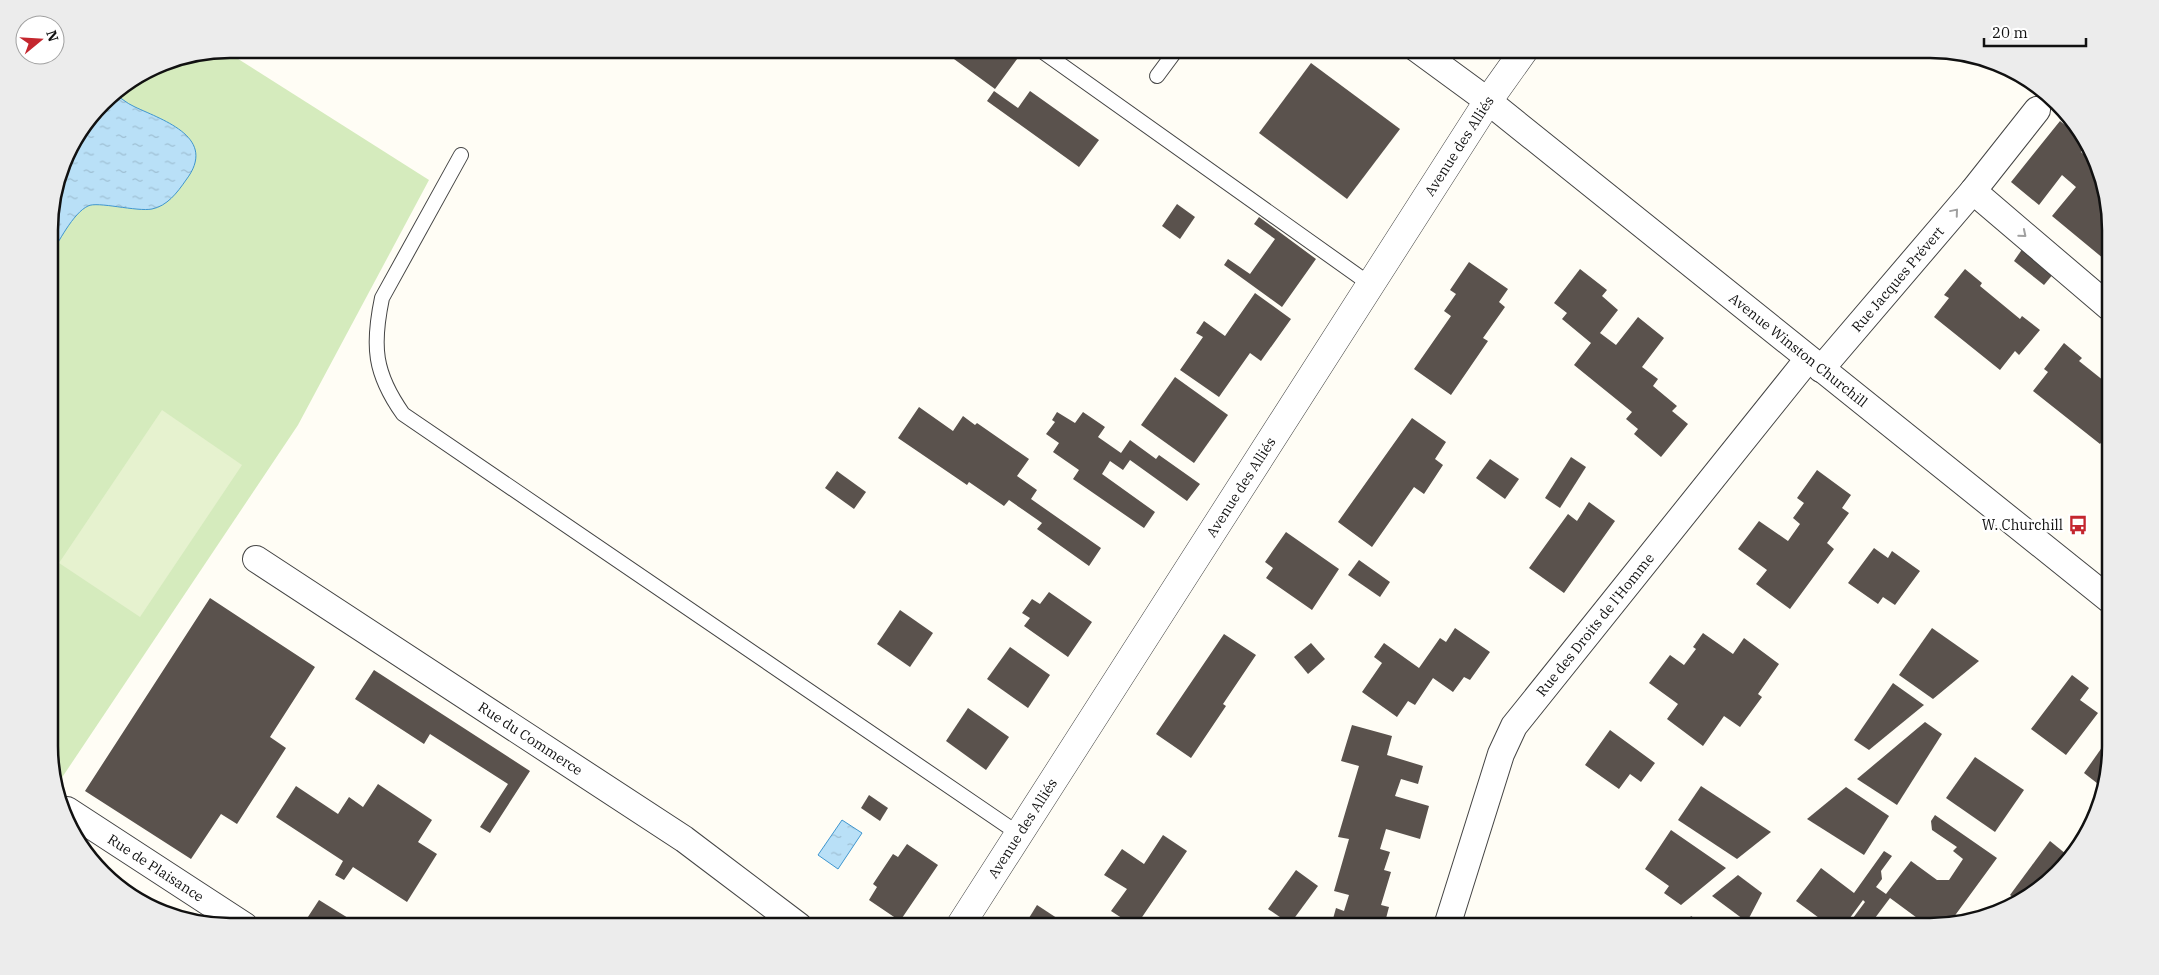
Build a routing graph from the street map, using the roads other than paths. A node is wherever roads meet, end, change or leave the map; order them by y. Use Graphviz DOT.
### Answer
graph roads {
  1 [pos="1053,58"];
  2 [pos="1170,58"];
  3 [pos="1429,58"];
  4 [pos="1519,58"];
  5 [pos="1157,76"];
  6 [pos="1488,101"];
  7 [pos="2037,110"];
  8 [pos="462,155"];
  9 [pos="1973,191"];
  10 [pos="1371,285"];
  11 [pos="2102,300"];
  12 [pos="1815,364"];
  13 [pos="256,558"];
  14 [pos="2102,594"];
  15 [pos="72,813"];
  16 [pos="1019,834"];
  17 [pos="1451,917"];
  18 [pos="233,918"];
  19 [pos="788,918"];
  20 [pos="965,918"];
  1 -- 10 [label="lane"];
  2 -- 5 [label="lane"];
  3 -- 6 [label="street, Avenue Winston Churchill"];
  4 -- 6 [label="street, Avenue des Alliés"];
  6 -- 10 [label="street, Avenue des Alliés"];
  6 -- 12 [label="street, Avenue Winston Churchill"];
  7 -- 9 [label="street, Rue Jacques Prévert"];
  8 -- 16 [label="lane"];
  9 -- 11 [label="street, one-way"];
  12 -- 9 [label="street, Rue Jacques Prévert, one-way"];
  10 -- 16 [label="street, Avenue des Alliés"];
  12 -- 14 [label="street, Avenue Winston Churchill"];
  12 -- 17 [label="street, Rue des Droits de l'Homme"];
  13 -- 19 [label="street, Rue du Commerce"];
  15 -- 18 [label="street, Rue de Plaisance"];
  16 -- 20 [label="street, Avenue des Alliés"];
}
